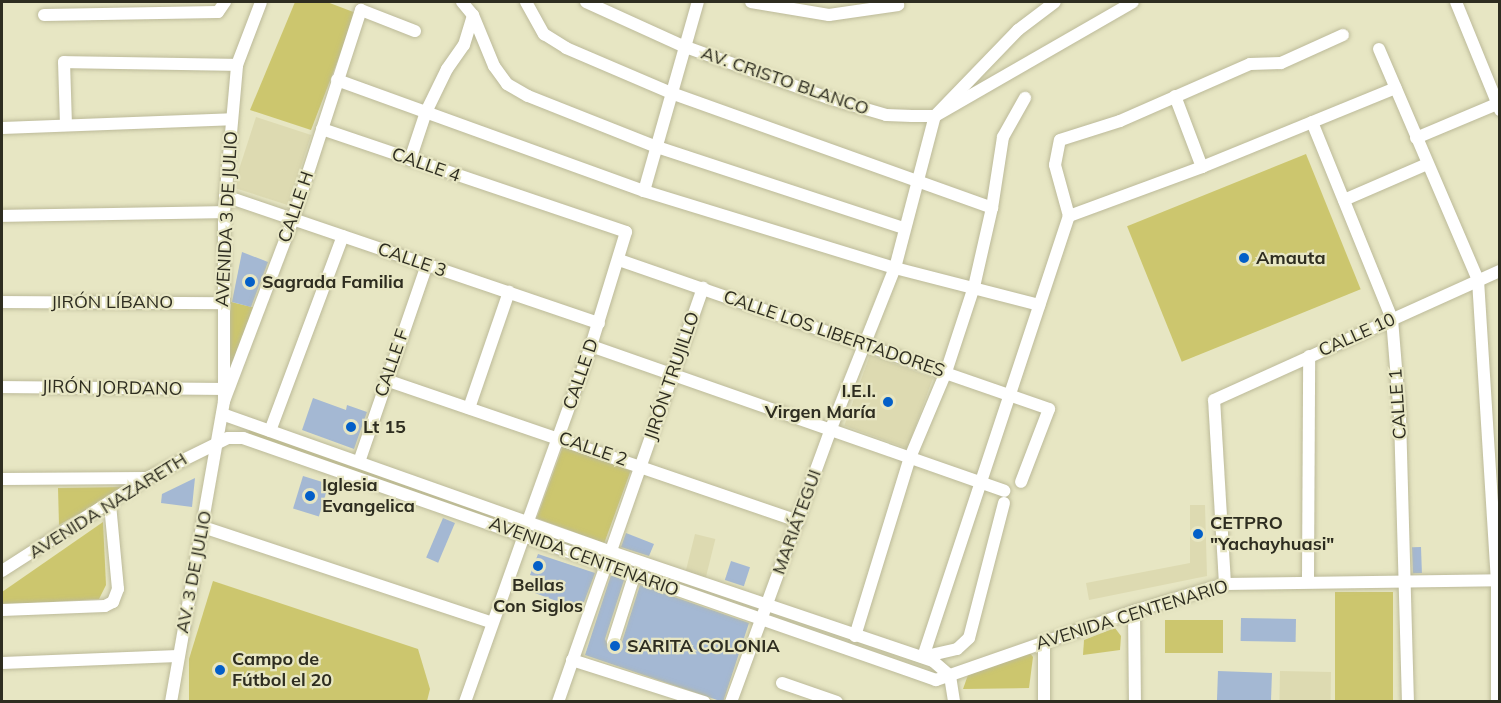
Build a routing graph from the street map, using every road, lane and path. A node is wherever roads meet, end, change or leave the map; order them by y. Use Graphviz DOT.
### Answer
graph roads {
  1 [pos="225,2"];
  2 [pos="261,2"];
  3 [pos="462,2"];
  4 [pos="526,2"];
  5 [pos="586,2"];
  6 [pos="698,2"];
  7 [pos="751,2"];
  8 [pos="1055,2"];
  9 [pos="1133,2"];
  10 [pos="1456,2"];
  11 [pos="898,5"];
  12 [pos="44,15"];
  13 [pos="473,15"];
  14 [pos="415,31"];
  15 [pos="1343,35"];
  16 [pos="683,46"];
  17 [pos="1379,49"];
  18 [pos="237,65"];
  19 [pos="337,80"];
  20 [pos="1396,88"];
  21 [pos="674,94"];
  22 [pos="1175,96"];
  23 [pos="1025,98"];
  24 [pos="1498,107"];
  25 [pos="426,112"];
  26 [pos="934,116"];
  27 [pos="232,118"];
  28 [pos="1312,122"];
  29 [pos="66,125"];
  30 [pos="2,129"];
  31 [pos="322,129"];
  32 [pos="1416,138"];
  33 [pos="654,146"];
  34 [pos="410,160"];
  35 [pos="1427,164"];
  36 [pos="1202,167"];
  37 [pos="917,184"];
  38 [pos="644,191"];
  39 [pos="225,196"];
  40 [pos="1344,200"];
  41 [pos="992,208"];
  42 [pos="224,212"];
  43 [pos="2,216"];
  44 [pos="1069,216"];
  45 [pos="293,219"];
  46 [pos="904,228"];
  47 [pos="343,236"];
  48 [pos="619,260"];
  49 [pos="427,265"];
  50 [pos="895,268"];
  51 [pos="1500,271"];
  52 [pos="1478,280"];
  53 [pos="974,287"];
  54 [pos="703,288"];
  55 [pos="509,292"];
  56 [pos="2,302"];
  57 [pos="222,303"];
  58 [pos="1039,305"];
  59 [pos="1392,319"];
  60 [pos="599,323"];
  61 [pos="868,344"];
  62 [pos="591,346"];
  63 [pos="1310,356"];
  64 [pos="946,372"];
  65 [pos="672,376"];
  66 [pos="386,380"];
  67 [pos="2,387"];
  68 [pos="1008,395"];
  69 [pos="223,402"];
  70 [pos="469,408"];
  71 [pos="830,430"];
  72 [pos="270,431"];
  73 [pos="560,438"];
  74 [pos="216,442"];
  75 [pos="910,458"];
  76 [pos="358,462"];
  77 [pos="641,465"];
  78 [pos="147,478"];
  79 [pos="2,479"];
  80 [pos="979,482"];
  81 [pos="1021,482"];
  82 [pos="110,504"];
  83 [pos="799,520"];
  84 [pos="528,521"];
  85 [pos="203,527"];
  86 [pos="524,535"];
  87 [pos="611,552"];
  88 [pos="606,566"];
  89 [pos="2,571"];
  90 [pos="634,576"];
  91 [pos="1308,580"];
  92 [pos="1406,580"];
  93 [pos="1498,580"];
  94 [pos="1225,584"];
  95 [pos="766,606"];
  96 [pos="2,610"];
  97 [pos="1134,611"];
  98 [pos="760,619"];
  99 [pos="490,622"];
  100 [pos="855,636"];
  101 [pos="1044,641"];
  102 [pos="613,642"];
  103 [pos="178,656"];
  104 [pos="923,657"];
  105 [pos="572,660"];
  106 [pos="2,663"];
  107 [pos="950,676"];
  108 [pos="782,683"];
  109 [pos="171,702"];
  110 [pos="465,702"];
  111 [pos="558,702"];
  112 [pos="704,702"];
  113 [pos="731,702"];
  114 [pos="837,702"];
  115 [pos="954,702"];
  116 [pos="1044,702"];
  117 [pos="1135,702"];
  118 [pos="1408,702"];
  119 [pos="1497,702"];
  1 -- 12 [label="street"];
  2 -- 18 [label="street, AVENIDA 3 DE JULIO"];
  3 -- 13 [label="street"];
  4 -- 21 [label="street"];
  5 -- 16 [label="street, AV. CRISTO BLANCO"];
  6 -- 16 [label="street"];
  7 -- 11 [label="street"];
  8 -- 26 [label="street"];
  9 -- 26 [label="street"];
  10 -- 24 [label="street"];
  13 -- 25 [label="street"];
  13 -- 33 [label="street"];
  14 -- 19 [label="street, CALLE H"];
  15 -- 22 [label="street"];
  16 -- 21 [label="street"];
  16 -- 26 [label="street, AV. CRISTO BLANCO"];
  17 -- 20 [label="street"];
  18 -- 27 [label="street, AVENIDA 3 DE JULIO"];
  18 -- 29 [label="street"];
  19 -- 25 [label="street"];
  19 -- 31 [label="street, CALLE H"];
  20 -- 28 [label="street"];
  20 -- 32 [label="street"];
  21 -- 33 [label="street"];
  21 -- 37 [label="street"];
  22 -- 36 [label="street"];
  22 -- 44 [label="street"];
  23 -- 41 [label="street"];
  24 -- 32 [label="street"];
  25 -- 34 [label="street"];
  25 -- 38 [label="street"];
  26 -- 37 [label="street, MARIÁTEGUI"];
  27 -- 29 [label="street"];
  27 -- 39 [label="street, AVENIDA 3 DE JULIO"];
  28 -- 36 [label="street"];
  28 -- 40 [label="street, CALLE 1"];
  29 -- 30 [label="street"];
  31 -- 34 [label="street, CALLE 4"];
  31 -- 45 [label="street, CALLE H"];
  32 -- 35 [label="street"];
  33 -- 38 [label="street"];
  33 -- 46 [label="street"];
  34 -- 48 [label="street, CALLE 4"];
  35 -- 40 [label="street"];
  35 -- 52 [label="street"];
  36 -- 44 [label="street"];
  37 -- 41 [label="street"];
  37 -- 46 [label="street, MARIÁTEGUI"];
  38 -- 50 [label="street"];
  39 -- 42 [label="street, AVENIDA 3 DE JULIO"];
  39 -- 45 [label="street, CALLE 3"];
  40 -- 59 [label="street, CALLE 1"];
  41 -- 53 [label="street"];
  42 -- 43 [label="street"];
  42 -- 57 [label="street, AVENIDA 3 DE JULIO"];
  44 -- 58 [label="street"];
  45 -- 47 [label="street, CALLE 3"];
  45 -- 69 [label="street, CALLE H"];
  46 -- 50 [label="street, MARIÁTEGUI"];
  47 -- 49 [label="street, CALLE 3"];
  47 -- 72 [label="street"];
  48 -- 54 [label="street, CALLE LOS LIBERTADORES"];
  48 -- 60 [label="street, CALLE D"];
  49 -- 55 [label="street, CALLE 3"];
  49 -- 66 [label="street, CALLE F"];
  50 -- 53 [label="street"];
  50 -- 61 [label="street, MARIÁTEGUI"];
  51 -- 52 [label="street, CALLE 10"];
  52 -- 59 [label="street, CALLE 10"];
  52 -- 93 [label="street"];
  53 -- 58 [label="street"];
  53 -- 64 [label="street"];
  54 -- 61 [label="street, CALLE LOS LIBERTADORES"];
  54 -- 65 [label="street, JIRÓN TRUJILLO"];
  55 -- 60 [label="street, CALLE 3"];
  55 -- 70 [label="street"];
  56 -- 57 [label="street, JIRÓN LÍBANO"];
  57 -- 69 [label="street, AVENIDA 3 DE JULIO"];
  58 -- 68 [label="street"];
  59 -- 63 [label="street, CALLE 10"];
  59 -- 92 [label="street, CALLE 1"];
  60 -- 62 [label="street, CALLE D"];
  61 -- 64 [label="street, CALLE LOS LIBERTADORES"];
  61 -- 71 [label="street, MARIÁTEGUI"];
  62 -- 65 [label="street"];
  62 -- 73 [label="street, CALLE D"];
  63 -- 91 [label="street"];
  63 -- 94 [label="street, CALLE 10"];
  64 -- 68 [label="street, CALLE LOS LIBERTADORES"];
  64 -- 75 [label="street"];
  65 -- 71 [label="street"];
  65 -- 77 [label="street, JIRÓN TRUJILLO"];
  66 -- 70 [label="street, CALLE 2"];
  66 -- 76 [label="street, CALLE F"];
  67 -- 69 [label="street, JIRÓN JORDANO"];
  68 -- 80 [label="street"];
  68 -- 81 [label="street, CALLE LOS LIBERTADORES"];
  69 -- 72 [label="street, AVENIDA CENTENARIO"];
  69 -- 74 [label="street, AVENIDA 3 DE JULIO"];
  70 -- 73 [label="street, CALLE 2"];
  71 -- 75 [label="street"];
  71 -- 83 [label="street, MARIÁTEGUI"];
  72 -- 76 [label="street, AVENIDA CENTENARIO"];
  73 -- 77 [label="street, CALLE 2"];
  73 -- 84 [label="street, CALLE D"];
  74 -- 78 [label="street, AVENIDA NAZARETH"];
  74 -- 85 [label="street, AV. 3 DE JULIO"];
  74 -- 86 [label="street, AVENIDA CENTENARIO"];
  75 -- 80 [label="street"];
  75 -- 100 [label="street"];
  76 -- 84 [label="street, AVENIDA CENTENARIO"];
  77 -- 83 [label="street, CALLE 2"];
  77 -- 87 [label="street, JIRÓN TRUJILLO"];
  78 -- 79 [label="street"];
  78 -- 82 [label="street, AVENIDA NAZARETH"];
  80 -- 104 [label="street"];
  80 -- 104 [label="street"];
  82 -- 89 [label="street, AVENIDA NAZARETH"];
  82 -- 96 [label="street"];
  83 -- 95 [label="street, MARIÁTEGUI"];
  84 -- 87 [label="street, AVENIDA CENTENARIO"];
  85 -- 99 [label="street"];
  85 -- 103 [label="street, AV. 3 DE JULIO"];
  86 -- 88 [label="street, AVENIDA CENTENARIO"];
  86 -- 99 [label="street"];
  87 -- 88 [label="street, JIRÓN TRUJILLO"];
  87 -- 95 [label="street, AVENIDA CENTENARIO"];
  88 -- 90 [label="street, AVENIDA CENTENARIO"];
  88 -- 105 [label="street, JIRÓN TRUJILLO"];
  90 -- 98 [label="street, AVENIDA CENTENARIO"];
  90 -- 102 [label="street"];
  91 -- 92 [label="street, AVENIDA CENTENARIO"];
  91 -- 94 [label="street, AVENIDA CENTENARIO"];
  92 -- 93 [label="street, AVENIDA CENTENARIO"];
  92 -- 118 [label="street, CALLE 1"];
  93 -- 119 [label="street"];
  94 -- 97 [label="street, AVENIDA CENTENARIO"];
  95 -- 98 [label="street, MARIÁTEGUI"];
  95 -- 100 [label="street, AVENIDA CENTENARIO"];
  97 -- 101 [label="street, AVENIDA CENTENARIO"];
  97 -- 117 [label="street"];
  98 -- 107 [label="street, AVENIDA CENTENARIO"];
  98 -- 113 [label="street, MARIÁTEGUI"];
  99 -- 110 [label="street"];
  100 -- 104 [label="street, AVENIDA CENTENARIO"];
  101 -- 107 [label="street, AVENIDA CENTENARIO"];
  101 -- 116 [label="street"];
  103 -- 106 [label="street"];
  103 -- 109 [label="street, AV. 3 DE JULIO"];
  104 -- 107 [label="street, AVENIDA CENTENARIO"];
  105 -- 111 [label="street, JIRÓN TRUJILLO"];
  105 -- 112 [label="street"];
  107 -- 115 [label="street"];
  108 -- 114 [label="street"];
}
